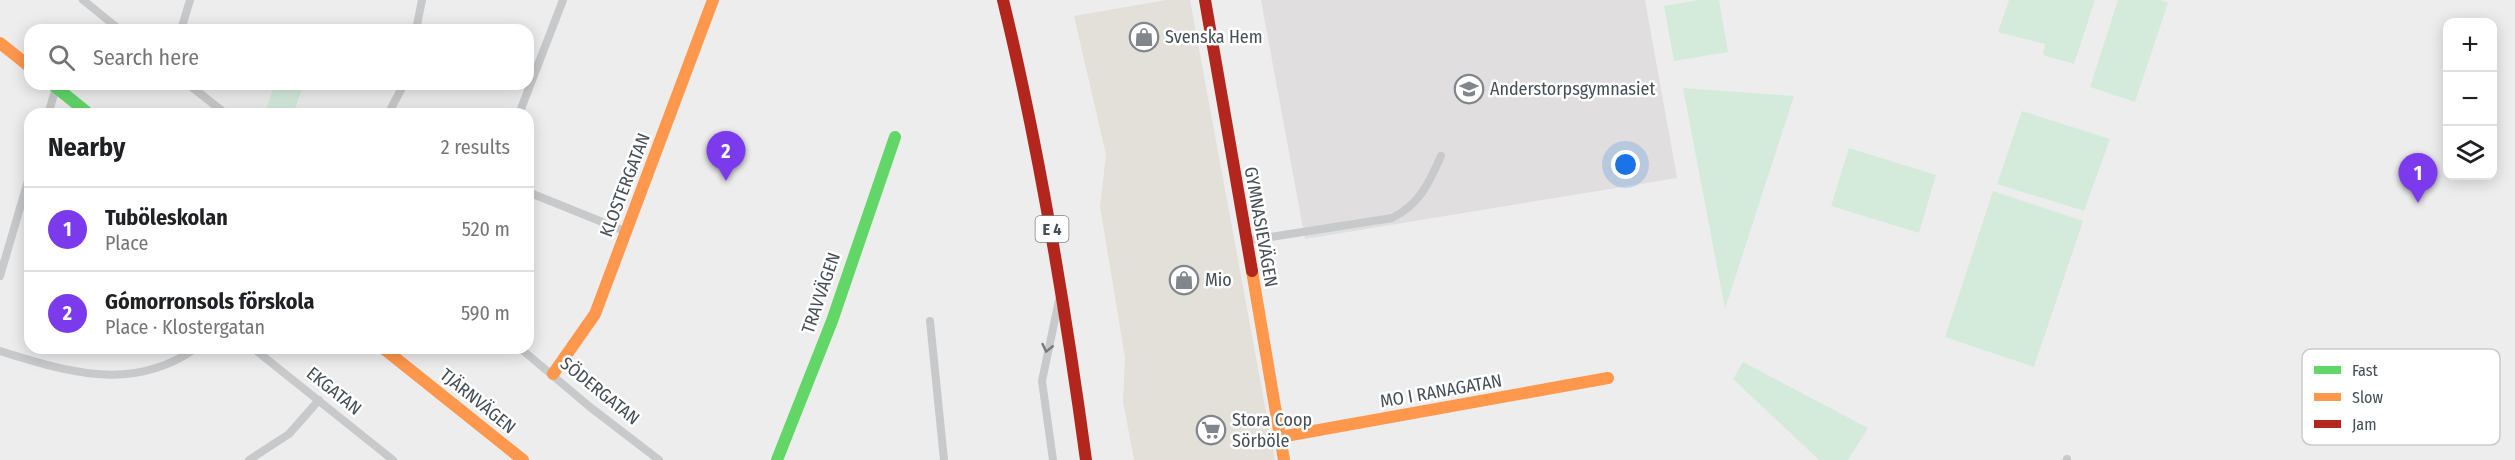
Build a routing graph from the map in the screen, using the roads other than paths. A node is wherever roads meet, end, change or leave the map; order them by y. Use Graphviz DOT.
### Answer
graph roads {
  1 [pos="83,0"];
  2 [pos="190,0"];
  3 [pos="422,0"];
  4 [pos="563,0"];
  5 [pos="713,0"];
  6 [pos="1002,0"];
  7 [pos="1205,0"];
  8 [pos="113,24"];
  9 [pos="183,24"];
  10 [pos="417,24"];
  11 [pos="0,43"];
  12 [pos="24,62"];
  13 [pos="534,75"];
  14 [pos="53,90"];
  15 [pos="59,90"];
  16 [pos="196,90"];
  17 [pos="401,90"];
  18 [pos="528,90"];
  19 [pos="49,108"];
  20 [pos="82,108"];
  21 [pos="218,108"];
  22 [pos="391,108"];
  23 [pos="521,108"];
  24 [pos="895,137"];
  25 [pos="1442,156"];
  26 [pos="24,194"];
  27 [pos="534,194"];
  28 [pos="627,232"];
  29 [pos="1245,241"];
  30 [pos="0,276"];
  31 [pos="1061,291"];
  32 [pos="930,321"];
  33 [pos="0,351"];
  34 [pos="184,354"];
  35 [pos="261,354"];
  36 [pos="390,354"];
  37 [pos="528,354"];
  38 [pos="553,374"];
  39 [pos="1608,378"];
  40 [pos="319,400"];
  41 [pos="1280,437"];
  42 [pos="249,460"];
  43 [pos="393,460"];
  44 [pos="523,460"];
  45 [pos="659,460"];
  46 [pos="777,460"];
  47 [pos="944,460"];
  48 [pos="1053,460"];
  49 [pos="1086,460"];
  50 [pos="1284,460"];
  1 -- 8 [label="street"];
  2 -- 9 [label="street"];
  3 -- 10 [label="street"];
  4 -- 13 [label="street"];
  5 -- 28 [label="main road, KLOSTERGATAN"];
  6 -- 31 [label="main road, E 4"];
  7 -- 29 [label="main road, GYMNASIEVÄGEN"];
  11 -- 12 [label="main road"];
  14 -- 19 [label="street"];
  15 -- 20 [label="main road"];
  16 -- 21 [label="street"];
  17 -- 22 [label="street"];
  18 -- 23 [label="street"];
  24 -- 46 [label="main road, TRAVVÄGEN"];
  25 -- 29 [label="street"];
  26 -- 30 [label="street"];
  27 -- 28 [label="street"];
  28 -- 38 [label="main road, KLOSTERGATAN"];
  29 -- 41 [label="main road, GYMNASIEVÄGEN"];
  31 -- 48 [label="street, one-way"];
  31 -- 49 [label="main road, E 4"];
  32 -- 47 [label="street"];
  33 -- 34 [label="street"];
  35 -- 40 [label="street, EKGATAN"];
  36 -- 44 [label="main road, TJÄRNVÄGEN"];
  37 -- 38 [label="street, SÖDERGATAN"];
  38 -- 45 [label="street, SÖDERGATAN"];
  39 -- 41 [label="main road, MO I RANAGATAN"];
  40 -- 42 [label="street"];
  40 -- 43 [label="street, EKGATAN"];
  41 -- 50 [label="main road, GYMNASIEVÄGEN"];
}
